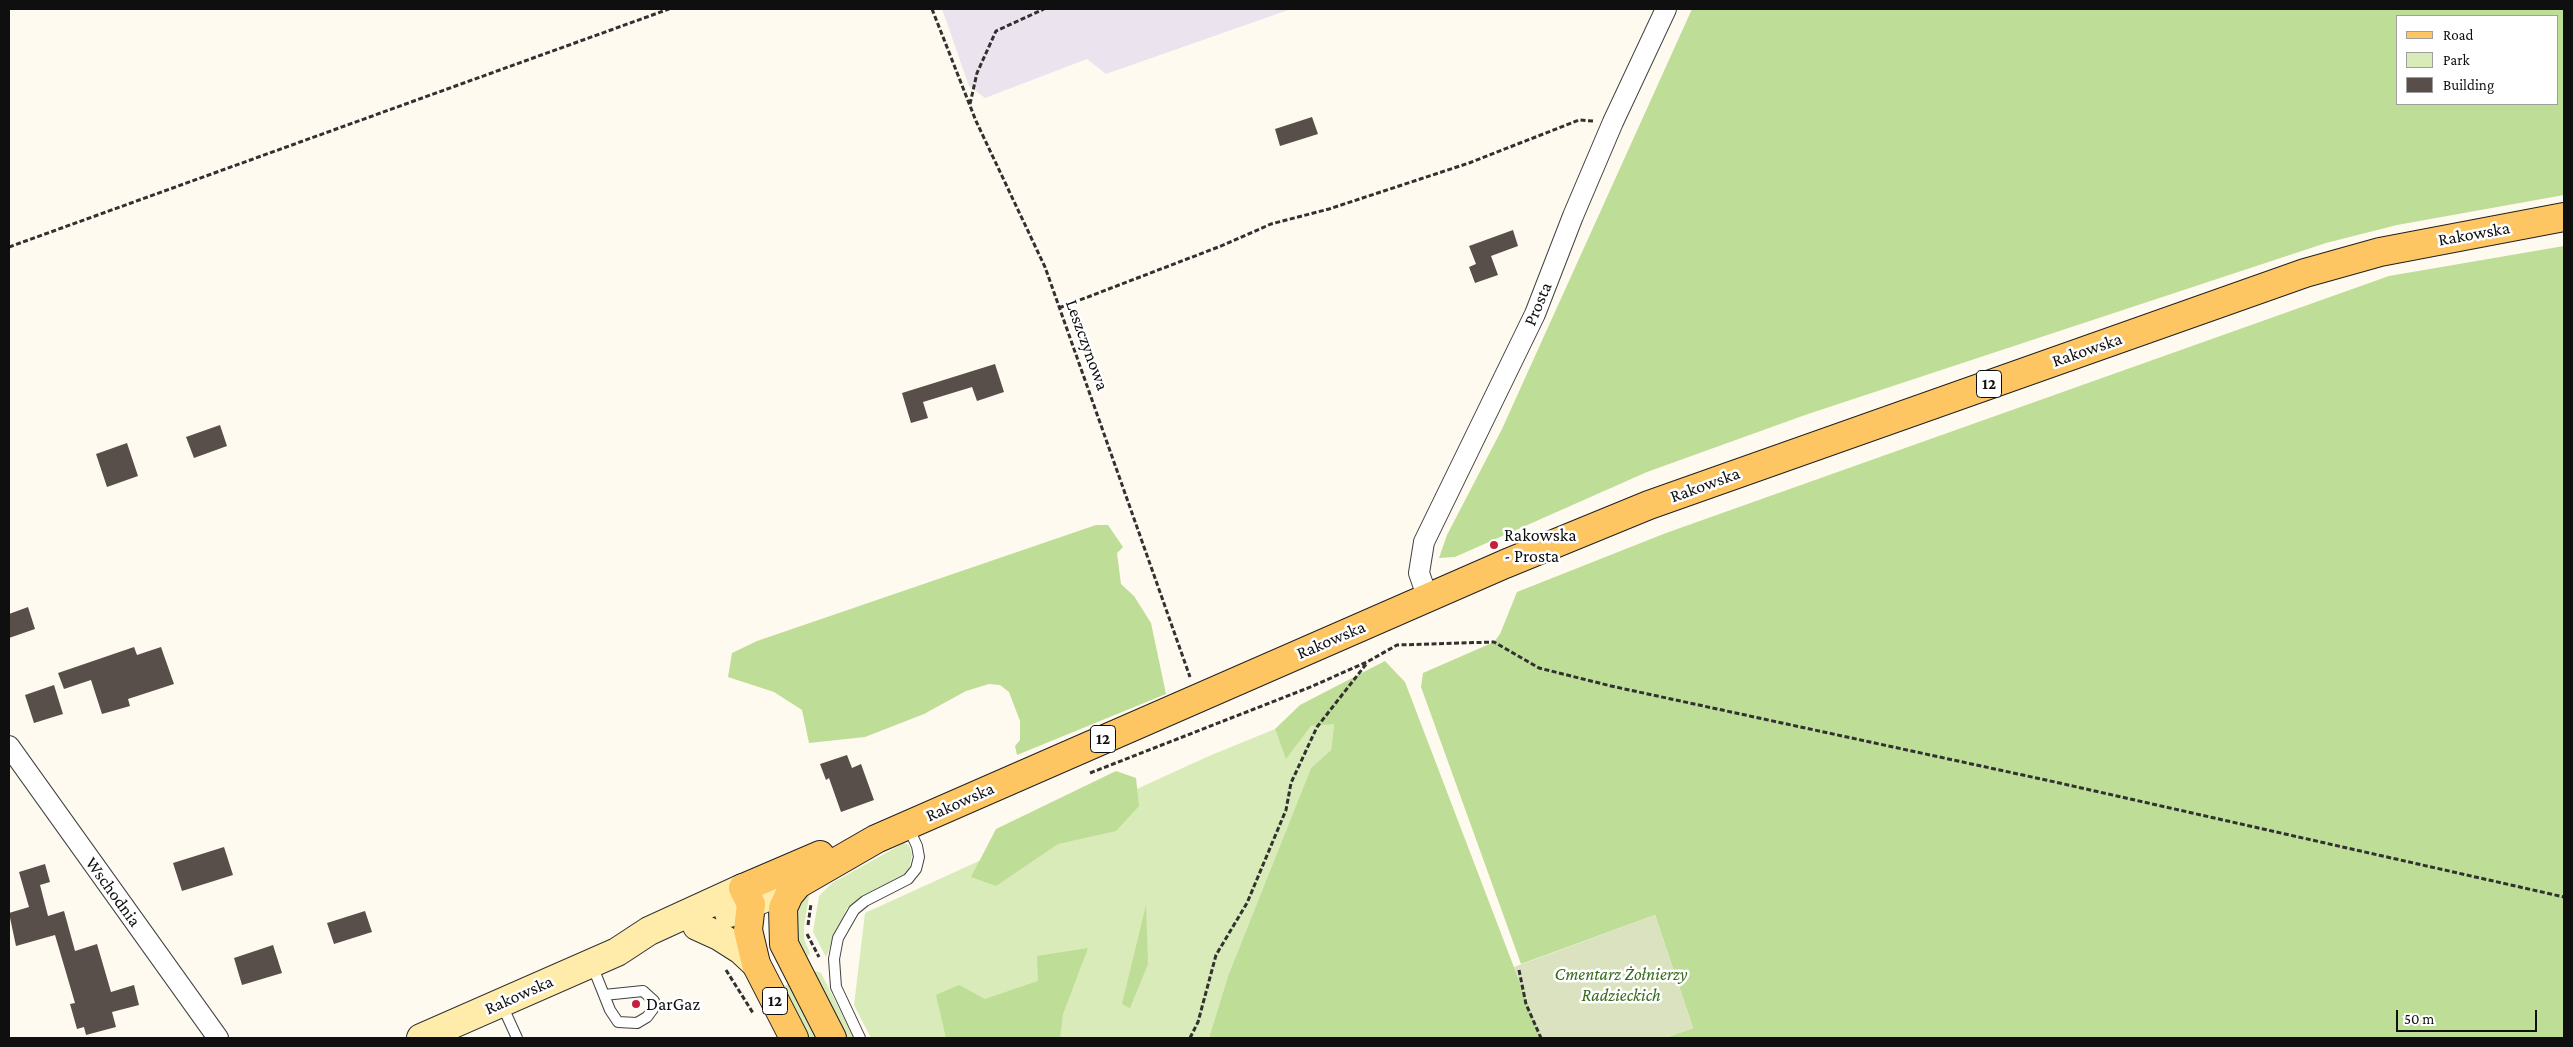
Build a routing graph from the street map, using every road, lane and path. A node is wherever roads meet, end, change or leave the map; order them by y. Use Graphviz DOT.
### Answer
graph roads {
  1 [pos="669,9"];
  2 [pos="932,9"];
  3 [pos="1044,9"];
  4 [pos="1666,9"];
  5 [pos="970,105"];
  6 [pos="1613,122"];
  7 [pos="2564,218"];
  8 [pos="9,247"];
  9 [pos="1059,308"];
  10 [pos="1428,599"];
  11 [pos="1367,662"];
  12 [pos="1197,698"];
  13 [pos="9,746"];
  14 [pos="1087,774"];
  15 [pos="907,826"];
  16 [pos="876,839"];
  17 [pos="805,890"];
  18 [pos="747,896"];
  19 [pos="2564,897"];
  20 [pos="697,926"];
  21 [pos="784,944"];
  22 [pos="617,952"];
  23 [pos="820,960"];
  24 [pos="591,963"];
  25 [pos="756,964"];
  26 [pos="725,968"];
  27 [pos="1519,970"];
  28 [pos="604,995"];
  29 [pos="745,997"];
  30 [pos="502,1003"];
  31 [pos="430,1036"];
  32 [pos="218,1038"];
  33 [pos="517,1038"];
  34 [pos="794,1038"];
  35 [pos="832,1038"];
  36 [pos="860,1038"];
  37 [pos="1190,1038"];
  38 [pos="1542,1038"];
  1 -- 8 [label="path"];
  2 -- 5 [label="path, Leszczynowa"];
  3 -- 5 [label="path"];
  4 -- 6 [label="street, Prosta"];
  5 -- 9 [label="path, Leszczynowa"];
  6 -- 9 [label="path"];
  6 -- 10 [label="street, Prosta"];
  7 -- 10 [label="main road, Rakowska / 12"];
  9 -- 12 [label="path, Leszczynowa"];
  10 -- 12 [label="main road, Rakowska / 12"];
  11 -- 14 [label="path"];
  11 -- 19 [label="path"];
  11 -- 37 [label="path"];
  12 -- 15 [label="main road, Rakowska / 12"];
  13 -- 32 [label="street, Wschodnia"];
  15 -- 16 [label="main road, Rakowska / 12"];
  15 -- 36 [label="lane"];
  16 -- 17 [label="main road, Rakowska / 12"];
  16 -- 18 [label="main road, Rakowska / 12"];
  17 -- 18 [label="main road, Rakowska"];
  17 -- 21 [label="main road, 12"];
  17 -- 23 [label="path"];
  18 -- 20 [label="main road, Rakowska"];
  18 -- 21 [label="main road"];
  18 -- 22 [label="main road, Rakowska"];
  18 -- 25 [label="main road, 12"];
  20 -- 22 [label="main road, Rakowska"];
  20 -- 25 [label="main road"];
  21 -- 35 [label="main road, 12"];
  22 -- 24 [label="main road, Rakowska"];
  24 -- 28 [label="lane"];
  24 -- 30 [label="main road, Rakowska"];
  25 -- 34 [label="main road, 12"];
  26 -- 29 [label="path"];
  27 -- 38 [label="path"];
  28 -- 28 [label="lane"];
  30 -- 31 [label="main road, Rakowska"];
  30 -- 33 [label="lane"];
}
